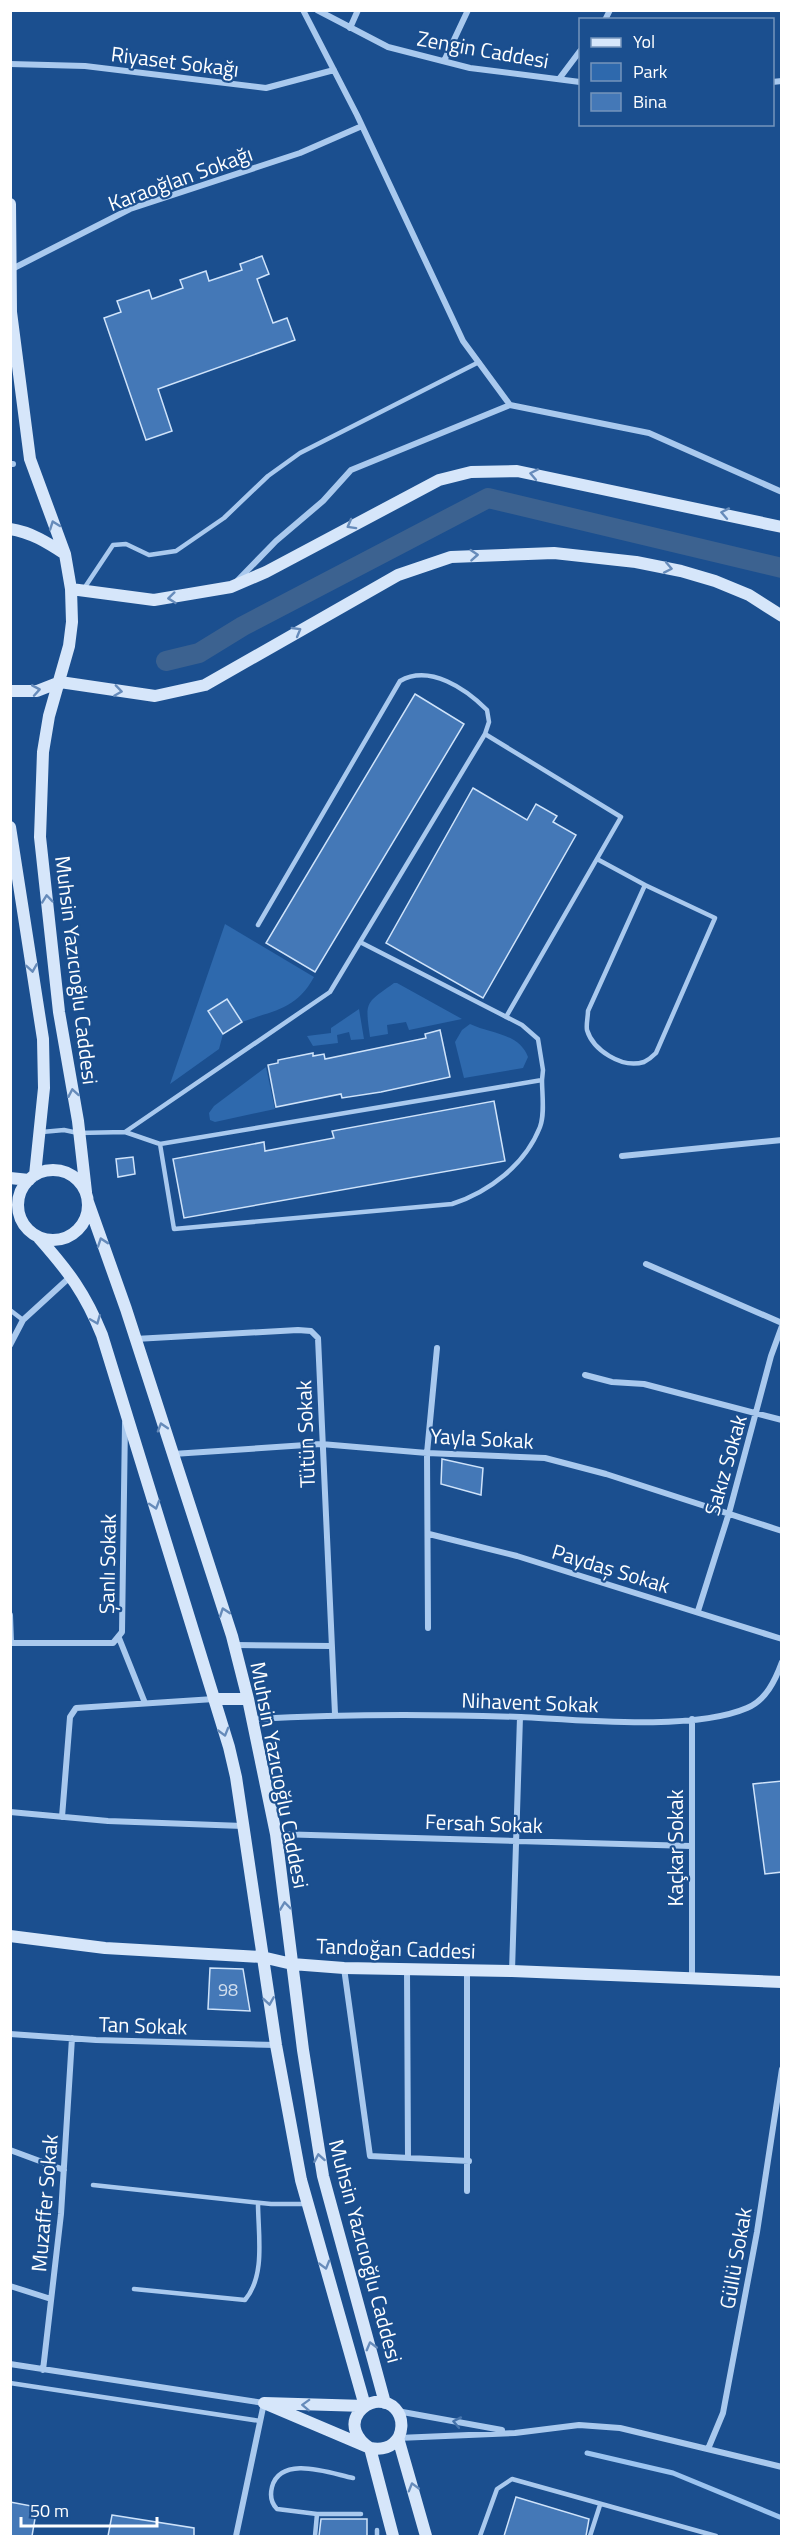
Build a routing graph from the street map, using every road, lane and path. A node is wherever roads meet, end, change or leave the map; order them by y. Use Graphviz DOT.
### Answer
graph roads {
  1 [pos="303,10"];
  2 [pos="317,10"];
  3 [pos="358,10"];
  4 [pos="468,10"];
  5 [pos="350,28"];
  6 [pos="579,52"];
  7 [pos="444,62"];
  8 [pos="10,64"];
  9 [pos="334,70"];
  10 [pos="559,79"];
  11 [pos="579,82"];
  12 [pos="362,126"];
  13 [pos="10,204"];
  14 [pos="12,269"];
  15 [pos="479,362"];
  16 [pos="510,405"];
  17 [pos="782,492"];
  18 [pos="782,527"];
  19 [pos="10,529"];
  20 [pos="65,554"];
  21 [pos="231,587"];
  22 [pos="77,590"];
  23 [pos="782,616"];
  24 [pos="60,682"];
  25 [pos="10,691"];
  26 [pos="485,734"];
  27 [pos="10,827"];
  28 [pos="597,859"];
  29 [pos="645,885"];
  30 [pos="258,925"];
  31 [pos="360,942"];
  32 [pos="506,1017"];
  33 [pos="542,1080"];
  34 [pos="125,1132"];
  35 [pos="37,1133"];
  36 [pos="78,1133"];
  37 [pos="782,1140"];
  38 [pos="160,1144"];
  39 [pos="622,1156"];
  40 [pos="10,1178"];
  41 [pos="32,1178"];
  42 [pos="87,1197"];
  43 [pos="10,1222"];
  44 [pos="35,1235"];
  45 [pos="646,1264"];
  46 [pos="72,1276"];
  47 [pos="10,1311"];
  48 [pos="23,1320"];
  49 [pos="782,1324"];
  50 [pos="135,1339"];
  51 [pos="10,1345"];
  52 [pos="437,1348"];
  53 [pos="585,1375"];
  54 [pos="757,1412"];
  55 [pos="125,1414"];
  56 [pos="782,1420"];
  57 [pos="321,1444"];
  58 [pos="427,1453"];
  59 [pos="171,1454"];
  60 [pos="729,1513"];
  61 [pos="782,1531"];
  62 [pos="429,1534"];
  63 [pos="698,1611"];
  64 [pos="10,1615"];
  65 [pos="428,1628"];
  66 [pos="119,1638"];
  67 [pos="782,1639"];
  68 [pos="11,1643"];
  69 [pos="234,1645"];
  70 [pos="331,1646"];
  71 [pos="782,1662"];
  72 [pos="215,1699"];
  73 [pos="248,1699"];
  74 [pos="145,1703"];
  75 [pos="335,1714"];
  76 [pos="520,1718"];
  77 [pos="251,1719"];
  78 [pos="692,1719"];
  79 [pos="10,1812"];
  80 [pos="62,1817"];
  81 [pos="243,1826"];
  82 [pos="276,1834"];
  83 [pos="515,1840"];
  84 [pos="691,1846"];
  85 [pos="10,1935"];
  86 [pos="262,1957"];
  87 [pos="292,1964"];
  88 [pos="344,1968"];
  89 [pos="407,1970"];
  90 [pos="467,1971"];
  91 [pos="512,1971"];
  92 [pos="692,1977"];
  93 [pos="782,1982"];
  94 [pos="10,2034"];
  95 [pos="72,2038"];
  96 [pos="276,2045"];
  97 [pos="782,2069"];
  98 [pos="10,2150"];
  99 [pos="408,2158"];
  100 [pos="469,2161"];
  101 [pos="64,2170"];
  102 [pos="93,2185"];
  103 [pos="467,2191"];
  104 [pos="258,2203"];
  105 [pos="308,2204"];
  106 [pos="10,2286"];
  107 [pos="134,2289"];
  108 [pos="51,2299"];
  109 [pos="10,2364"];
  110 [pos="43,2370"];
  111 [pos="10,2383"];
  112 [pos="264,2403"];
  113 [pos="385,2403"];
  114 [pos="364,2406"];
  115 [pos="397,2411"];
  116 [pos="260,2421"];
  117 [pos="515,2433"];
  118 [pos="398,2438"];
  119 [pos="370,2448"];
  120 [pos="708,2449"];
  121 [pos="782,2467"];
  122 [pos="353,2478"];
  123 [pos="600,2505"];
  124 [pos="317,2514"];
  125 [pos="361,2514"];
  126 [pos="689,2529"];
  127 [pos="236,2536"];
  128 [pos="315,2536"];
  129 [pos="393,2536"];
  130 [pos="426,2536"];
  131 [pos="480,2536"];
  132 [pos="590,2536"];
  133 [pos="687,2536"];
  134 [pos="716,2536"];
  1 -- 9 [label="street"];
  2 -- 5 [label="street, Zengin Caddesi"];
  3 -- 5 [label="street"];
  4 -- 7 [label="street"];
  5 -- 7 [label="street, Zengin Caddesi"];
  6 -- 10 [label="street"];
  7 -- 10 [label="street, Zengin Caddesi"];
  8 -- 9 [label="street, Riyaset Sokağı"];
  9 -- 12 [label="street"];
  10 -- 11 [label="street, Zengin Caddesi"];
  12 -- 14 [label="street, Karaoğlan Sokağı"];
  12 -- 15 [label="street"];
  13 -- 14 [label="street, Muhsin Yazıcıoğlu Caddesi"];
  20 -- 14 [label="street, Muhsin Yazıcıoğlu Caddesi, one-way"];
  15 -- 16 [label="street"];
  15 -- 22 [label="lane"];
  16 -- 17 [label="street"];
  16 -- 21 [label="street"];
  18 -- 21 [label="street, one-way"];
  19 -- 20 [label="street"];
  20 -- 22 [label="street, Muhsin Yazıcıoğlu Caddesi"];
  21 -- 22 [label="street, one-way"];
  22 -- 24 [label="street, Muhsin Yazıcıoğlu Caddesi"];
  24 -- 23 [label="street, one-way"];
  25 -- 24 [label="street, one-way"];
  36 -- 24 [label="street, Muhsin Yazıcıoğlu Caddesi, one-way"];
  26 -- 28 [label="lane"];
  26 -- 30 [label="lane"];
  26 -- 31 [label="lane"];
  27 -- 35 [label="street, Muhsin Yazıcıoğlu Caddesi, one-way"];
  28 -- 29 [label="lane"];
  28 -- 32 [label="lane"];
  29 -- 29 [label="lane"];
  31 -- 32 [label="lane"];
  31 -- 34 [label="lane"];
  32 -- 33 [label="lane"];
  33 -- 38 [label="lane"];
  33 -- 38 [label="lane"];
  34 -- 36 [label="lane"];
  34 -- 38 [label="lane"];
  35 -- 36 [label="lane"];
  35 -- 41 [label="street, Muhsin Yazıcıoğlu Caddesi"];
  36 -- 42 [label="street, Muhsin Yazıcıoğlu Caddesi"];
  37 -- 39 [label="street"];
  40 -- 41 [label="street"];
  41 -- 42 [label="street"];
  41 -- 44 [label="street"];
  42 -- 44 [label="street"];
  50 -- 42 [label="street, Muhsin Yazıcıoğlu Caddesi, one-way"];
  43 -- 44 [label="street"];
  44 -- 46 [label="street, Muhsin Yazıcıoğlu Caddesi"];
  45 -- 49 [label="street"];
  46 -- 48 [label="street"];
  46 -- 55 [label="street, Muhsin Yazıcıoğlu Caddesi, one-way"];
  47 -- 48 [label="lane"];
  48 -- 51 [label="street"];
  49 -- 54 [label="street, Sakız Sokak"];
  50 -- 57 [label="street, Tütün Sokak"];
  59 -- 50 [label="street, Muhsin Yazıcıoğlu Caddesi, one-way"];
  52 -- 58 [label="street"];
  53 -- 54 [label="street"];
  54 -- 56 [label="street"];
  54 -- 60 [label="street, Sakız Sokak"];
  55 -- 66 [label="street, Şanlı Sokak"];
  55 -- 72 [label="street, Muhsin Yazıcıoğlu Caddesi, one-way"];
  57 -- 58 [label="street, Yayla Sokak"];
  57 -- 59 [label="street, Yayla Sokak"];
  57 -- 70 [label="street, Tütün Sokak"];
  58 -- 60 [label="street, Yayla Sokak"];
  58 -- 62 [label="street"];
  69 -- 59 [label="street, Muhsin Yazıcıoğlu Caddesi, one-way"];
  60 -- 61 [label="street, Yayla Sokak"];
  60 -- 63 [label="street, Sakız Sokak"];
  62 -- 63 [label="street, Paydaş Sokak"];
  62 -- 65 [label="street"];
  63 -- 67 [label="street, Paydaş Sokak"];
  64 -- 68 [label="street"];
  66 -- 68 [label="street, Şanlı Sokak"];
  66 -- 74 [label="street"];
  69 -- 70 [label="street"];
  69 -- 73 [label="street, Muhsin Yazıcıoğlu Caddesi"];
  70 -- 75 [label="street, Tütün Sokak"];
  71 -- 78 [label="street, Nihavent Sokak"];
  72 -- 73 [label="street"];
  72 -- 74 [label="street"];
  72 -- 81 [label="street, Muhsin Yazıcıoğlu Caddesi, one-way"];
  73 -- 77 [label="street, Muhsin Yazıcıoğlu Caddesi"];
  74 -- 80 [label="street"];
  75 -- 76 [label="street, Nihavent Sokak"];
  75 -- 77 [label="street, Nihavent Sokak"];
  76 -- 78 [label="street, Nihavent Sokak"];
  76 -- 83 [label="street"];
  77 -- 82 [label="street, Muhsin Yazıcıoğlu Caddesi"];
  78 -- 84 [label="street, Kaçkar Sokak"];
  79 -- 80 [label="street"];
  80 -- 81 [label="street"];
  81 -- 86 [label="street, Muhsin Yazıcıoğlu Caddesi"];
  82 -- 83 [label="street, Fersah Sokak"];
  87 -- 82 [label="street, Muhsin Yazıcıoğlu Caddesi, one-way"];
  83 -- 84 [label="street, Fersah Sokak"];
  83 -- 91 [label="street"];
  84 -- 92 [label="street, Kaçkar Sokak"];
  85 -- 86 [label="street, Tandoğan Caddesi"];
  86 -- 87 [label="street, Tandoğan Caddesi"];
  86 -- 96 [label="street, Muhsin Yazıcıoğlu Caddesi, one-way"];
  87 -- 88 [label="street, Tandoğan Caddesi"];
  113 -- 87 [label="street, Muhsin Yazıcıoğlu Caddesi, one-way"];
  88 -- 89 [label="street, Tandoğan Caddesi"];
  88 -- 99 [label="street"];
  89 -- 90 [label="street, Tandoğan Caddesi"];
  89 -- 99 [label="street"];
  90 -- 91 [label="street, Tandoğan Caddesi"];
  90 -- 100 [label="street"];
  91 -- 92 [label="street, Tandoğan Caddesi"];
  92 -- 93 [label="street, Tandoğan Caddesi"];
  94 -- 95 [label="street, Tan Sokak"];
  95 -- 96 [label="street, Tan Sokak"];
  95 -- 101 [label="street, Muzaffer Sokak"];
  96 -- 105 [label="street, Muhsin Yazıcıoğlu Caddesi"];
  97 -- 120 [label="street, Güllü Sokak"];
  98 -- 101 [label="street"];
  99 -- 100 [label="street"];
  100 -- 103 [label="street"];
  101 -- 108 [label="street, Muzaffer Sokak"];
  102 -- 104 [label="lane"];
  104 -- 105 [label="lane"];
  104 -- 107 [label="lane"];
  105 -- 114 [label="street, Muhsin Yazıcıoğlu Caddesi, one-way"];
  106 -- 108 [label="street"];
  108 -- 110 [label="street, Muzaffer Sokak"];
  109 -- 110 [label="street"];
  110 -- 112 [label="street"];
  111 -- 116 [label="lane"];
  114 -- 112 [label="street, one-way"];
  112 -- 116 [label="street"];
  112 -- 119 [label="street"];
  113 -- 114 [label="street"];
  113 -- 115 [label="street"];
  114 -- 119 [label="street"];
  117 -- 115 [label="street, one-way"];
  115 -- 118 [label="street"];
  116 -- 127 [label="street"];
  117 -- 118 [label="street"];
  117 -- 120 [label="street"];
  118 -- 119 [label="street"];
  130 -- 118 [label="street, one-way"];
  119 -- 129 [label="street"];
  120 -- 121 [label="street"];
  122 -- 124 [label="lane"];
  123 -- 126 [label="lane"];
  123 -- 131 [label="lane"];
  123 -- 132 [label="lane"];
  124 -- 125 [label="lane"];
  124 -- 128 [label="lane"];
  126 -- 133 [label="lane"];
  126 -- 134 [label="lane"];
}
